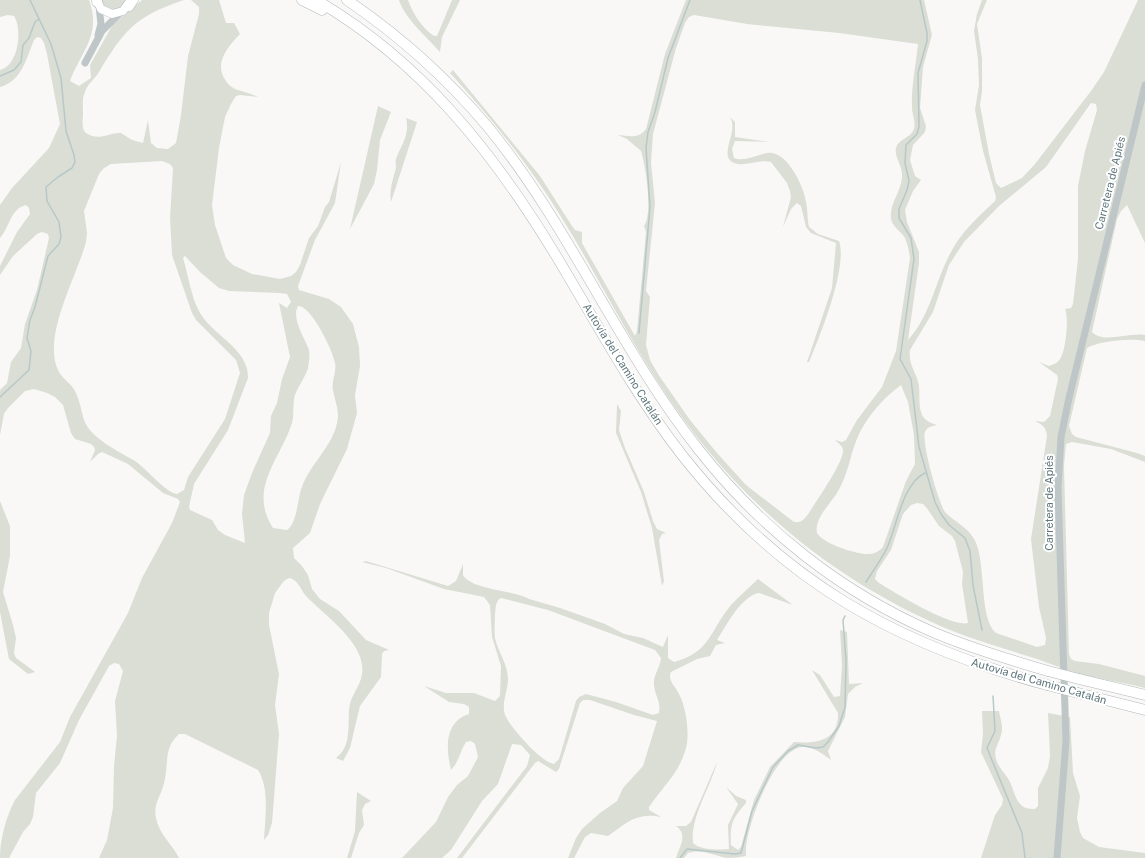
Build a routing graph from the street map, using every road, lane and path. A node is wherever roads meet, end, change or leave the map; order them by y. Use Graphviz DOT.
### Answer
graph roads {
  1 [pos="302,0"];
  2 [pos="316,0"];
  3 [pos="347,0"];
  4 [pos="354,0"];
  5 [pos="97,2"];
  6 [pos="131,2"];
  7 [pos="120,13"];
  8 [pos="92,50"];
  9 [pos="417,54"];
  10 [pos="397,58"];
  11 [pos="85,63"];
  12 [pos="1145,84"];
  13 [pos="1145,695"];
  14 [pos="1145,710"];
  15 [pos="1057,858"];
  1 -- 10 [label="highway"];
  2 -- 10 [label="highway, Autovía del Camino Catalán"];
  3 -- 9 [label="highway, Autovía del Camino Catalán"];
  4 -- 9 [label="highway"];
  5 -- 7 [label="main road"];
  5 -- 8 [label="street"];
  6 -- 7 [label="main road"];
  7 -- 8 [label="street"];
  8 -- 11 [label="street"];
  9 -- 13 [label="highway, Autovía del Camino Catalán, bridge"];
  10 -- 14 [label="highway, Autovía del Camino Catalán, bridge"];
  12 -- 15 [label="street, Carretera de Apiés"];
}
